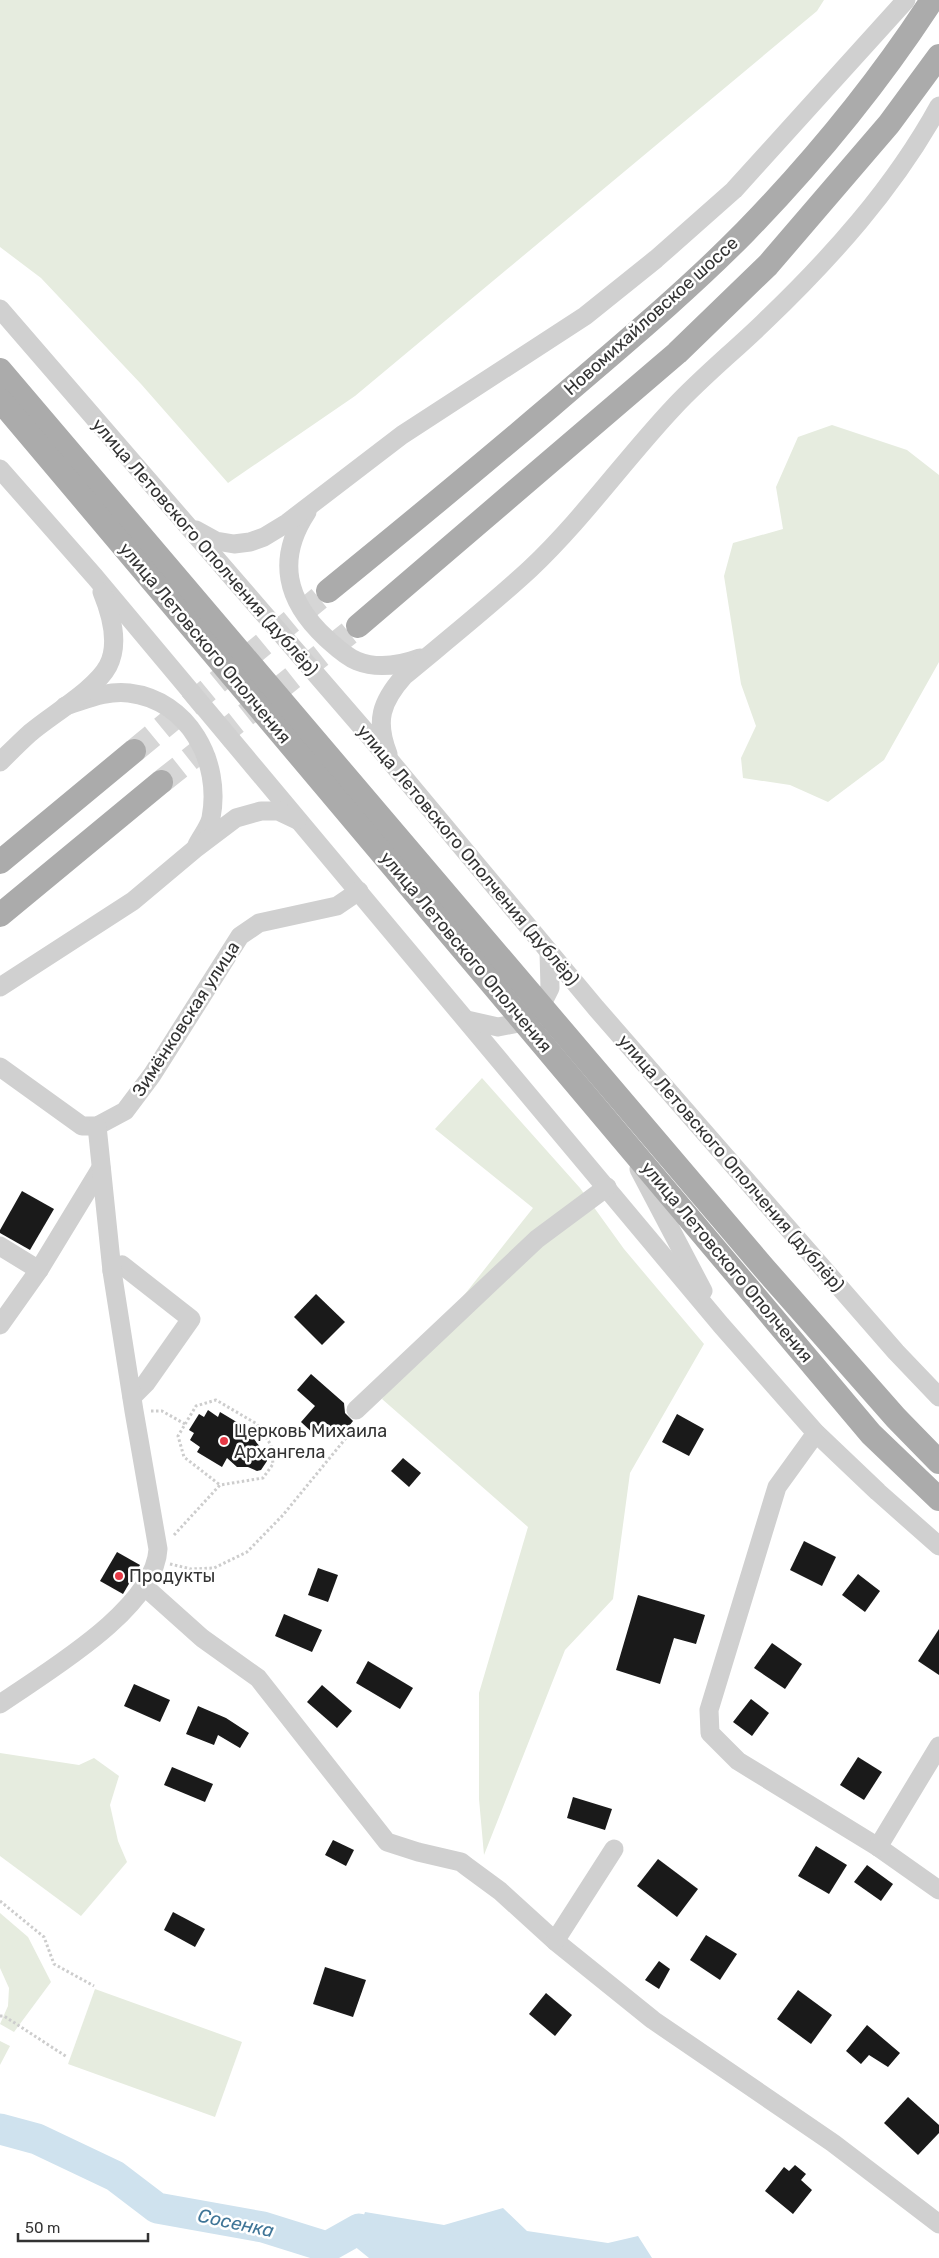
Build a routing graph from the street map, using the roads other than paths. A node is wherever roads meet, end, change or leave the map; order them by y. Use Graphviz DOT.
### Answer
graph roads {
  1 [pos="906,0"];
  2 [pos="932,0"];
  3 [pos="939,56"];
  4 [pos="939,106"];
  5 [pos="0,309"];
  6 [pos="0,370"];
  7 [pos="0,400"];
  8 [pos="0,469"];
  9 [pos="316,499"];
  10 [pos="181,519"];
  11 [pos="96,577"];
  12 [pos="328,591"];
  13 [pos="358,626"];
  14 [pos="428,656"];
  15 [pos="65,706"];
  16 [pos="134,750"];
  17 [pos="0,762"];
  18 [pos="391,762"];
  19 [pos="161,782"];
  20 [pos="300,822"];
  21 [pos="195,848"];
  22 [pos="0,862"];
  23 [pos="359,891"];
  24 [pos="0,915"];
  25 [pos="549,952"];
  26 [pos="0,987"];
  27 [pos="541,1006"];
  28 [pos="467,1020"];
  29 [pos="524,1022"];
  30 [pos="0,1067"];
  31 [pos="97,1126"];
  32 [pos="624,1139"];
  33 [pos="101,1168"];
  34 [pos="606,1187"];
  35 [pos="0,1246"];
  36 [pos="40,1270"];
  37 [pos="112,1271"];
  38 [pos="0,1325"];
  39 [pos="720,1325"];
  40 [pos="939,1397"];
  41 [pos="133,1404"];
  42 [pos="357,1417"];
  43 [pos="816,1433"];
  44 [pos="939,1462"];
  45 [pos="939,1499"];
  46 [pos="939,1546"];
  47 [pos="145,1587"];
  48 [pos="0,1704"];
  49 [pos="939,1746"];
  50 [pos="878,1847"];
  51 [pos="614,1849"];
  52 [pos="939,1890"];
  53 [pos="555,1941"];
  54 [pos="939,2224"];
  1 -- 9 [label="street"];
  2 -- 12 [label="main road, Новомихайловское шоссе"];
  3 -- 13 [label="main road"];
  4 -- 14 [label="street"];
  5 -- 10 [label="street, улица Летовского Ополчения (дублёр)"];
  6 -- 27 [label="main road, улица Летовского Ополчения"];
  7 -- 29 [label="main road, улица Летовского Ополчения"];
  8 -- 11 [label="street"];
  9 -- 10 [label="street"];
  9 -- 14 [label="street"];
  10 -- 18 [label="street, улица Летовского Ополчения (дублёр)"];
  11 -- 15 [label="street"];
  11 -- 20 [label="street"];
  14 -- 18 [label="street"];
  15 -- 17 [label="street"];
  15 -- 21 [label="street"];
  16 -- 22 [label="main road"];
  18 -- 25 [label="street, улица Летовского Ополчения (дублёр)"];
  19 -- 24 [label="main road"];
  20 -- 21 [label="street"];
  20 -- 23 [label="street"];
  21 -- 26 [label="street"];
  23 -- 28 [label="street"];
  23 -- 31 [label="street, Зимёнковская улица"];
  25 -- 27 [label="street"];
  25 -- 40 [label="street, улица Летовского Ополчения (дублёр)"];
  27 -- 29 [label="street"];
  27 -- 44 [label="main road, улица Летовского Ополчения"];
  28 -- 29 [label="street"];
  28 -- 34 [label="street"];
  29 -- 32 [label="main road, улица Летовского Ополчения"];
  30 -- 31 [label="street"];
  31 -- 33 [label="street"];
  32 -- 39 [label="street"];
  32 -- 45 [label="main road, улица Летовского Ополчения"];
  33 -- 36 [label="street"];
  33 -- 37 [label="street"];
  34 -- 39 [label="street"];
  34 -- 42 [label="street"];
  35 -- 36 [label="street"];
  36 -- 38 [label="street"];
  37 -- 41 [label="street"];
  37 -- 41 [label="street"];
  39 -- 43 [label="street"];
  41 -- 47 [label="street"];
  43 -- 46 [label="street"];
  43 -- 50 [label="street"];
  47 -- 48 [label="street"];
  47 -- 53 [label="street"];
  49 -- 50 [label="street"];
  50 -- 52 [label="street"];
  51 -- 53 [label="street"];
  53 -- 54 [label="street"];
}
